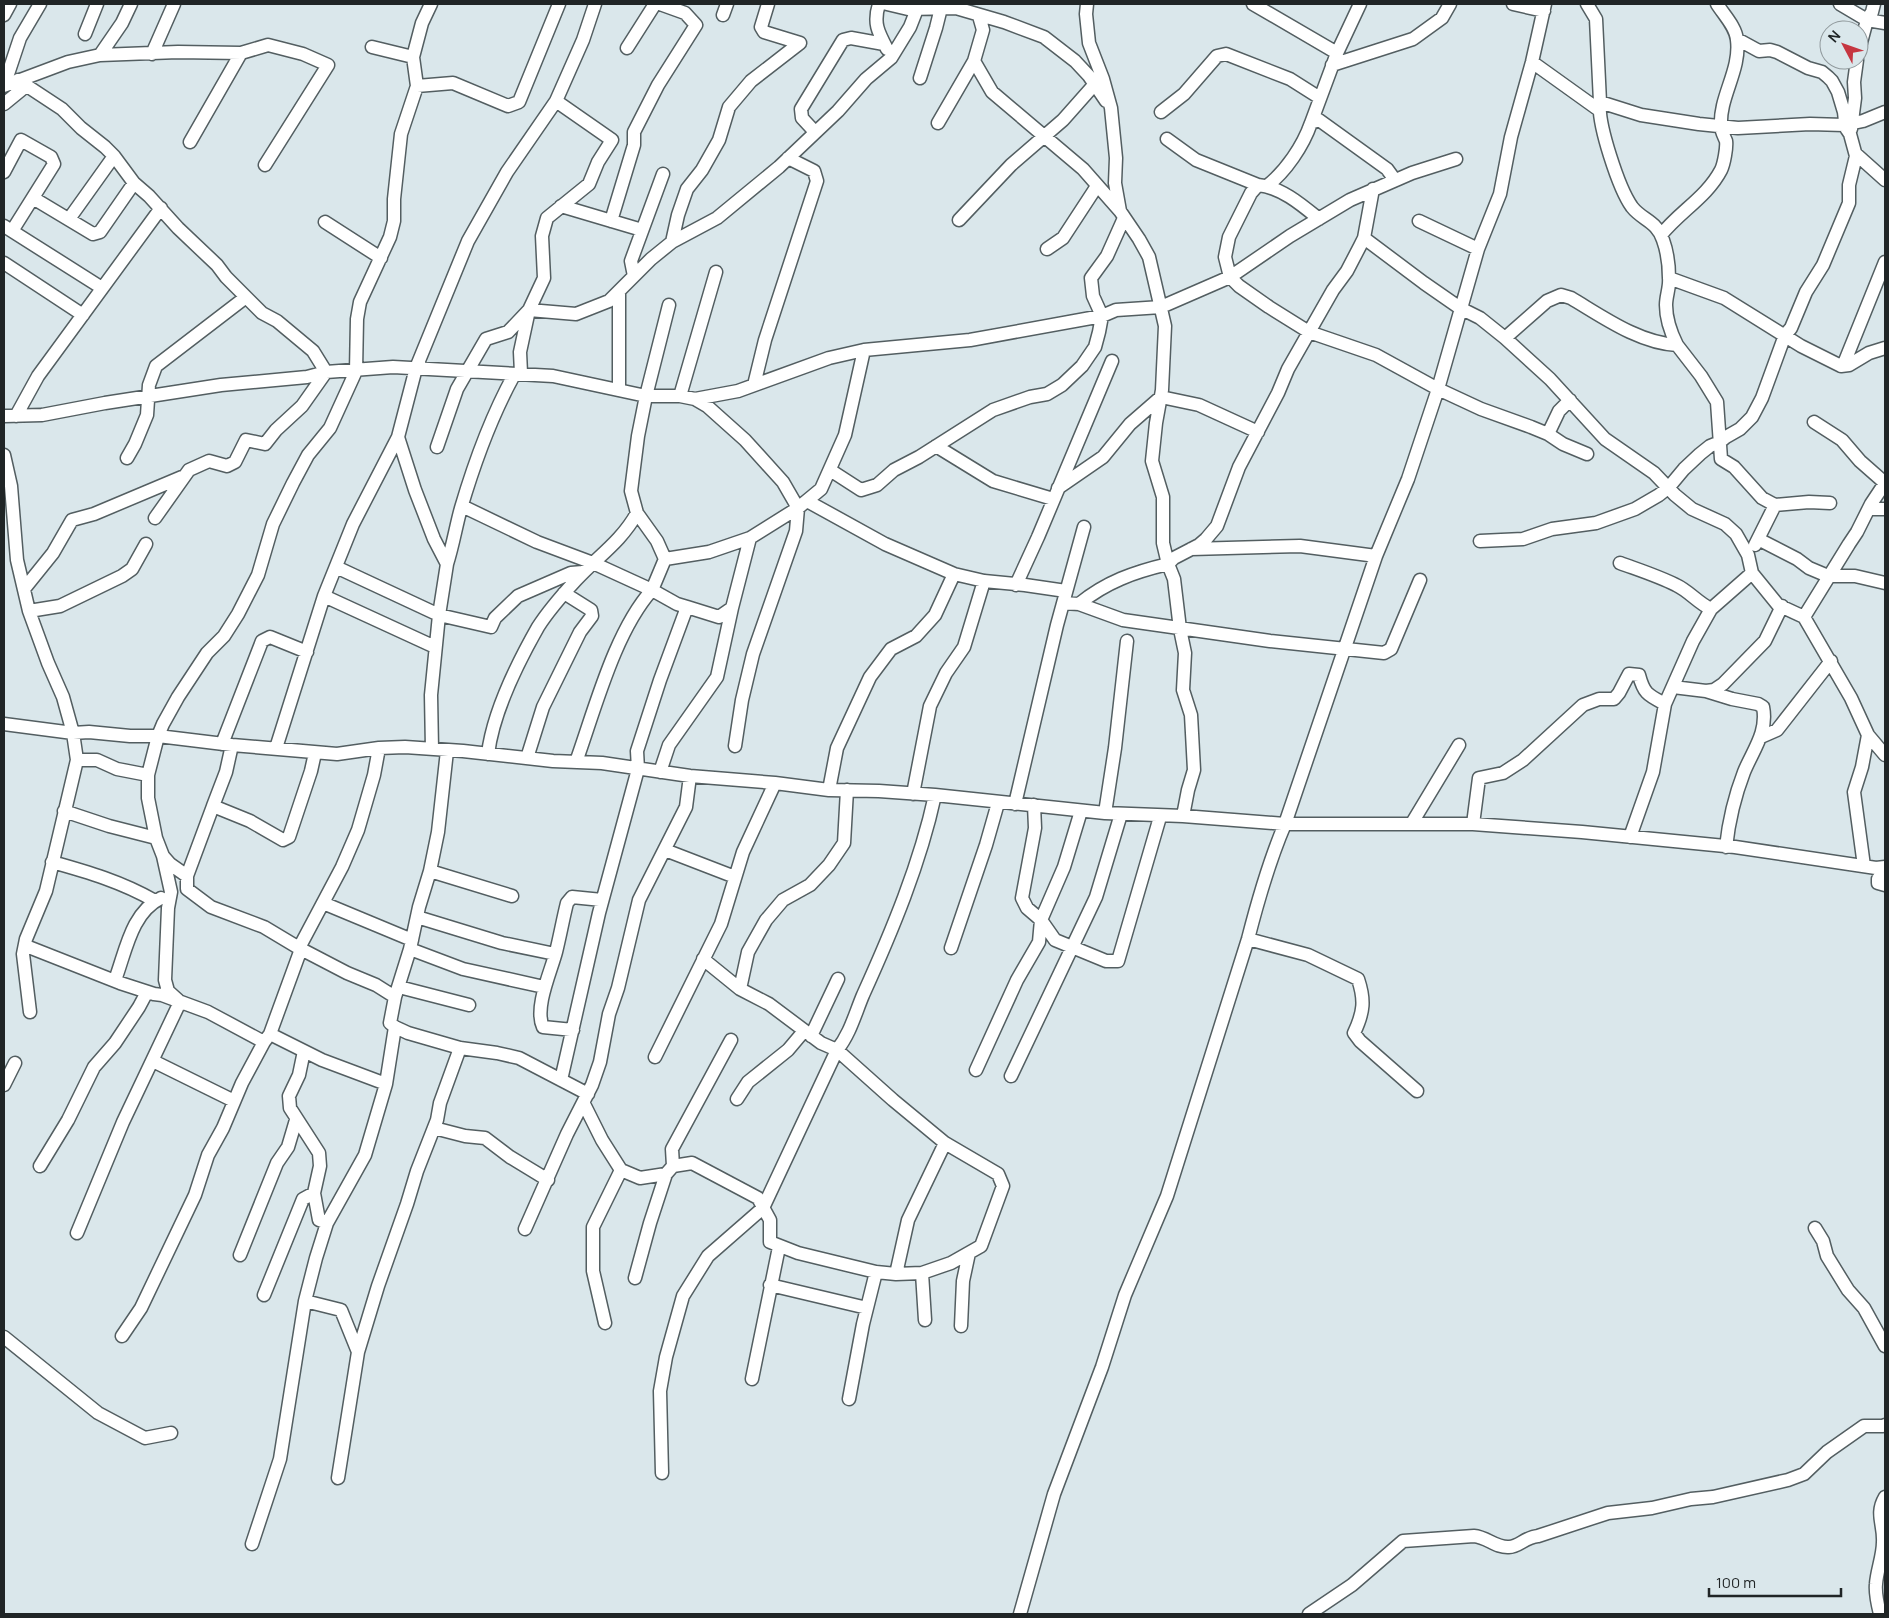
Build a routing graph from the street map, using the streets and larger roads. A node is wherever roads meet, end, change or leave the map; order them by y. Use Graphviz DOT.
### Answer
graph roads {
  1 [pos="10,4"];
  2 [pos="40,4"];
  3 [pos="97,4"];
  4 [pos="131,4"];
  5 [pos="174,4"];
  6 [pos="430,4"];
  7 [pos="559,4"];
  8 [pos="596,4"];
  9 [pos="655,4"];
  10 [pos="660,4"];
  11 [pos="768,4"];
  12 [pos="879,4"];
  13 [pos="887,4"];
  14 [pos="1087,4"];
  15 [pos="1253,4"];
  16 [pos="1360,4"];
  17 [pos="1450,4"];
  18 [pos="1513,4"];
  19 [pos="1587,4"];
  20 [pos="1717,4"];
  21 [pos="1840,4"];
  22 [pos="1874,4"];
  23 [pos="918,6"];
  24 [pos="961,6"];
  25 [pos="1265,7"];
  26 [pos="1544,7"];
  27 [pos="941,8"];
  28 [pos="4,15"];
  29 [pos="979,16"];
  30 [pos="1867,20"];
  31 [pos="1869,20"];
  32 [pos="1885,23"];
  33 [pos="85,34"];
  34 [pos="1737,39"];
  35 [pos="884,44"];
  36 [pos="372,47"];
  37 [pos="626,48"];
  38 [pos="241,53"];
  39 [pos="152,54"];
  40 [pos="100,55"];
  41 [pos="413,56"];
  42 [pos="891,58"];
  43 [pos="1334,59"];
  44 [pos="974,61"];
  45 [pos="1532,62"];
  46 [pos="1856,70"];
  47 [pos="920,78"];
  48 [pos="22,83"];
  49 [pos="1094,85"];
  50 [pos="4,86"];
  51 [pos="416,86"];
  52 [pos="1320,98"];
  53 [pos="556,101"];
  54 [pos="4,104"];
  55 [pos="1600,106"];
  56 [pos="1111,108"];
  57 [pos="1161,112"];
  58 [pos="1885,112"];
  59 [pos="938,123"];
  60 [pos="1311,123"];
  61 [pos="1721,127"];
  62 [pos="1848,127"];
  63 [pos="816,132"];
  64 [pos="1044,136"];
  65 [pos="1167,138"];
  66 [pos="190,142"];
  67 [pos="1856,154"];
  68 [pos="114,156"];
  69 [pos="788,158"];
  70 [pos="1456,159"];
  71 [pos="265,165"];
  72 [pos="4,172"];
  73 [pos="663,174"];
  74 [pos="1395,180"];
  75 [pos="1885,180"];
  76 [pos="134,183"];
  77 [pos="1263,185"];
  78 [pos="1098,186"];
  79 [pos="1373,189"];
  80 [pos="33,198"];
  81 [pos="561,206"];
  82 [pos="161,208"];
  83 [pos="1122,215"];
  84 [pos="69,219"];
  85 [pos="959,220"];
  86 [pos="1319,220"];
  87 [pos="611,221"];
  88 [pos="1419,221"];
  89 [pos="325,222"];
  90 [pos="8,229"];
  91 [pos="642,230"];
  92 [pos="1662,234"];
  93 [pos="1364,238"];
  94 [pos="672,242"];
  95 [pos="1047,249"];
  96 [pos="1478,249"];
  97 [pos="381,258"];
  98 [pos="1885,262"];
  99 [pos="4,263"];
  100 [pos="716,272"];
  101 [pos="634,276"];
  102 [pos="1230,278"];
  103 [pos="1670,278"];
  104 [pos="102,288"];
  105 [pos="619,291"];
  106 [pos="246,297"];
  107 [pos="669,305"];
  108 [pos="1161,307"];
  109 [pos="1460,308"];
  110 [pos="529,310"];
  111 [pos="83,315"];
  112 [pos="1102,316"];
  113 [pos="1310,332"];
  114 [pos="1785,335"];
  115 [pos="1505,338"];
  116 [pos="1677,345"];
  117 [pos="1885,348"];
  118 [pos="864,350"];
  119 [pos="1112,361"];
  120 [pos="1841,366"];
  121 [pos="416,368"];
  122 [pos="356,371"];
  123 [pos="468,371"];
  124 [pos="326,372"];
  125 [pos="517,374"];
  126 [pos="754,385"];
  127 [pos="619,389"];
  128 [pos="1438,389"];
  129 [pos="147,396"];
  130 [pos="646,396"];
  131 [pos="680,396"];
  132 [pos="1161,397"];
  133 [pos="695,399"];
  134 [pos="1570,400"];
  135 [pos="10,416"];
  136 [pos="1814,422"];
  137 [pos="1258,432"];
  138 [pos="1548,434"];
  139 [pos="398,438"];
  140 [pos="1720,442"];
  141 [pos="437,446"];
  142 [pos="936,446"];
  143 [pos="1587,454"];
  144 [pos="4,455"];
  145 [pos="126,458"];
  146 [pos="830,470"];
  147 [pos="184,476"];
  148 [pos="1885,483"];
  149 [pos="1669,487"];
  150 [pos="1056,494"];
  151 [pos="1830,503"];
  152 [pos="802,504"];
  153 [pos="1775,504"];
  154 [pos="462,506"];
  155 [pos="1869,509"];
  156 [pos="1885,509"];
  157 [pos="637,513"];
  158 [pos="155,518"];
  159 [pos="1084,527"];
  160 [pos="750,538"];
  161 [pos="1758,539"];
  162 [pos="1480,541"];
  163 [pos="146,544"];
  164 [pos="1191,549"];
  165 [pos="1376,556"];
  166 [pos="1748,556"];
  167 [pos="665,559"];
  168 [pos="593,563"];
  169 [pos="1620,563"];
  170 [pos="447,564"];
  171 [pos="1168,564"];
  172 [pos="336,567"];
  173 [pos="583,572"];
  174 [pos="1752,573"];
  175 [pos="954,574"];
  176 [pos="1828,576"];
  177 [pos="1420,580"];
  178 [pos="984,581"];
  179 [pos="1885,583"];
  180 [pos="1016,585"];
  181 [pos="24,589"];
  182 [pos="652,590"];
  183 [pos="564,593"];
  184 [pos="324,596"];
  185 [pos="1064,597"];
  186 [pos="1079,604"];
  187 [pos="1782,606"];
  188 [pos="687,607"];
  189 [pos="732,608"];
  190 [pos="1711,609"];
  191 [pos="29,611"];
  192 [pos="439,615"];
  193 [pos="1804,617"];
  194 [pos="1180,629"];
  195 [pos="1127,641"];
  196 [pos="435,647"];
  197 [pos="1346,648"];
  198 [pos="307,652"];
  199 [pos="1831,662"];
  200 [pos="1673,687"];
  201 [pos="1706,691"];
  202 [pos="1665,704"];
  203 [pos="4,724"];
  204 [pos="73,733"];
  205 [pos="1868,735"];
  206 [pos="158,736"];
  207 [pos="1762,737"];
  208 [pos="1458,744"];
  209 [pos="227,745"];
  210 [pos="735,746"];
  211 [pos="276,748"];
  212 [pos="380,748"];
  213 [pos="432,749"];
  214 [pos="447,750"];
  215 [pos="315,753"];
  216 [pos="488,754"];
  217 [pos="1885,755"];
  218 [pos="527,758"];
  219 [pos="77,760"];
  220 [pos="576,762"];
  221 [pos="638,769"];
  222 [pos="660,772"];
  223 [pos="148,775"];
  224 [pos="690,776"];
  225 [pos="775,783"];
  226 [pos="829,790"];
  227 [pos="847,790"];
  228 [pos="913,794"];
  229 [pos="935,795"];
  230 [pos="998,803"];
  231 [pos="1015,804"];
  232 [pos="1034,805"];
  233 [pos="213,806"];
  234 [pos="64,811"];
  235 [pos="1081,811"];
  236 [pos="1105,814"];
  237 [pos="1121,814"];
  238 [pos="1183,816"];
  239 [pos="1160,817"];
  240 [pos="1412,823"];
  241 [pos="1285,824"];
  242 [pos="1473,824"];
  243 [pos="1630,837"];
  244 [pos="156,838"];
  245 [pos="1726,847"];
  246 [pos="665,850"];
  247 [pos="163,856"];
  248 [pos="52,862"];
  249 [pos="1864,866"];
  250 [pos="1885,868"];
  251 [pos="430,871"];
  252 [pos="187,876"];
  253 [pos="735,877"];
  254 [pos="1885,885"];
  255 [pos="171,892"];
  256 [pos="512,896"];
  257 [pos="155,900"];
  258 [pos="602,900"];
  259 [pos="323,903"];
  260 [pos="416,917"];
  261 [pos="1041,920"];
  262 [pos="1248,939"];
  263 [pos="411,945"];
  264 [pos="26,946"];
  265 [pos="1071,947"];
  266 [pos="951,948"];
  267 [pos="300,949"];
  268 [pos="555,954"];
  269 [pos="703,959"];
  270 [pos="838,979"];
  271 [pos="115,980"];
  272 [pos="544,987"];
  273 [pos="740,989"];
  274 [pos="147,992"];
  275 [pos="397,992"];
  276 [pos="180,1002"];
  277 [pos="469,1005"];
  278 [pos="30,1012"];
  279 [pos="395,1027"];
  280 [pos="573,1030"];
  281 [pos="807,1034"];
  282 [pos="267,1038"];
  283 [pos="730,1040"];
  284 [pos="460,1048"];
  285 [pos="837,1050"];
  286 [pos="304,1051"];
  287 [pos="656,1057"];
  288 [pos="153,1061"];
  289 [pos="15,1063"];
  290 [pos="976,1070"];
  291 [pos="1011,1076"];
  292 [pos="561,1080"];
  293 [pos="386,1084"];
  294 [pos="4,1085"];
  295 [pos="1417,1091"];
  296 [pos="586,1099"];
  297 [pos="737,1099"];
  298 [pos="234,1100"];
  299 [pos="296,1120"];
  300 [pos="434,1128"];
  301 [pos="945,1143"];
  302 [pos="40,1166"];
  303 [pos="621,1170"];
  304 [pos="670,1170"];
  305 [pos="548,1180"];
  306 [pos="314,1193"];
  307 [pos="763,1208"];
  308 [pos="327,1223"];
  309 [pos="1815,1228"];
  310 [pos="526,1229"];
  311 [pos="77,1233"];
  312 [pos="779,1247"];
  313 [pos="969,1253"];
  314 [pos="240,1255"];
  315 [pos="876,1272"];
  316 [pos="922,1273"];
  317 [pos="896,1274"];
  318 [pos="635,1278"];
  319 [pos="770,1285"];
  320 [pos="264,1295"];
  321 [pos="305,1301"];
  322 [pos="867,1308"];
  323 [pos="925,1320"];
  324 [pos="605,1323"];
  325 [pos="962,1326"];
  326 [pos="4,1336"];
  327 [pos="122,1336"];
  328 [pos="1885,1346"];
  329 [pos="358,1352"];
  330 [pos="752,1379"];
  331 [pos="849,1399"];
  332 [pos="1885,1425"];
  333 [pos="171,1433"];
  334 [pos="662,1473"];
  335 [pos="338,1478"];
  336 [pos="1885,1497"];
  337 [pos="252,1544"];
  338 [pos="1885,1609"];
  339 [pos="1020,1614"];
  340 [pos="1309,1614"];
  1 -- 28 [label="street"];
  2 -- 50 [label="street"];
  3 -- 33 [label="street"];
  4 -- 40 [label="street"];
  5 -- 39 [label="street"];
  6 -- 41 [label="street"];
  7 -- 51 [label="street"];
  8 -- 53 [label="street"];
  9 -- 37 [label="street"];
  10 -- 87 [label="street"];
  11 -- 94 [label="street"];
  12 -- 35 [label="street"];
  13 -- 23 [label="street"];
  14 -- 56 [label="street"];
  15 -- 25 [label="street"];
  16 -- 43 [label="street"];
  17 -- 43 [label="street"];
  18 -- 26 [label="street"];
  19 -- 55 [label="street"];
  20 -- 34 [label="street"];
  21 -- 30 [label="street"];
  22 -- 30 [label="street"];
  23 -- 27 [label="street"];
  23 -- 42 [label="street"];
  24 -- 27 [label="street"];
  24 -- 29 [label="street"];
  25 -- 43 [label="street"];
  26 -- 45 [label="street"];
  27 -- 47 [label="street"];
  29 -- 44 [label="street"];
  29 -- 49 [label="street"];
  31 -- 32 [label="street"];
  34 -- 61 [label="street"];
  34 -- 62 [label="street"];
  35 -- 42 [label="street"];
  35 -- 63 [label="street"];
  36 -- 41 [label="street"];
  38 -- 39 [label="street"];
  38 -- 66 [label="street"];
  38 -- 71 [label="street"];
  39 -- 40 [label="street"];
  40 -- 48 [label="street"];
  41 -- 51 [label="street"];
  42 -- 63 [label="street"];
  43 -- 52 [label="street"];
  44 -- 59 [label="street"];
  44 -- 64 [label="street"];
  45 -- 55 [label="street"];
  45 -- 96 [label="street"];
  46 -- 62 [label="street"];
  48 -- 50 [label="street"];
  48 -- 54 [label="street"];
  48 -- 68 [label="street"];
  49 -- 56 [label="street"];
  49 -- 64 [label="street"];
  51 -- 97 [label="street"];
  52 -- 57 [label="street"];
  52 -- 60 [label="street"];
  53 -- 81 [label="street"];
  53 -- 121 [label="street"];
  55 -- 61 [label="street"];
  55 -- 92 [label="street"];
  56 -- 83 [label="street"];
  58 -- 62 [label="street"];
  60 -- 74 [label="street"];
  60 -- 77 [label="street"];
  61 -- 62 [label="street"];
  61 -- 92 [label="street"];
  62 -- 67 [label="street"];
  63 -- 69 [label="street"];
  64 -- 78 [label="street"];
  64 -- 85 [label="street"];
  65 -- 77 [label="street"];
  67 -- 75 [label="street"];
  67 -- 114 [label="street"];
  68 -- 76 [label="street"];
  68 -- 84 [label="street"];
  69 -- 94 [label="street"];
  69 -- 126 [label="street"];
  70 -- 74 [label="street"];
  72 -- 80 [label="street"];
  73 -- 91 [label="street"];
  74 -- 79 [label="street"];
  76 -- 82 [label="street"];
  76 -- 84 [label="street"];
  77 -- 86 [label="street"];
  77 -- 102 [label="street"];
  78 -- 83 [label="street"];
  78 -- 95 [label="street"];
  79 -- 86 [label="street"];
  79 -- 93 [label="street"];
  80 -- 84 [label="street"];
  80 -- 90 [label="street"];
  81 -- 87 [label="street"];
  81 -- 110 [label="street"];
  82 -- 104 [label="street"];
  82 -- 106 [label="street"];
  83 -- 108 [label="street"];
  83 -- 112 [label="street"];
  86 -- 102 [label="street"];
  87 -- 91 [label="street"];
  88 -- 96 [label="street"];
  89 -- 97 [label="street"];
  90 -- 104 [label="street"];
  91 -- 101 [label="street"];
  92 -- 103 [label="street"];
  93 -- 109 [label="street"];
  93 -- 113 [label="street"];
  94 -- 101 [label="street"];
  96 -- 109 [label="street"];
  97 -- 122 [label="street"];
  98 -- 120 [label="street"];
  99 -- 111 [label="street"];
  100 -- 131 [label="street"];
  101 -- 105 [label="street"];
  102 -- 108 [label="street"];
  102 -- 113 [label="street"];
  103 -- 114 [label="street"];
  103 -- 116 [label="street"];
  104 -- 111 [label="street"];
  105 -- 110 [label="street"];
  105 -- 127 [label="street"];
  106 -- 124 [label="street"];
  106 -- 129 [label="street"];
  107 -- 130 [label="street"];
  108 -- 112 [label="street"];
  108 -- 132 [label="street"];
  109 -- 115 [label="street"];
  109 -- 128 [label="street"];
  110 -- 123 [label="street"];
  110 -- 125 [label="street"];
  111 -- 135 [label="street"];
  112 -- 118 [label="street"];
  112 -- 142 [label="street"];
  113 -- 128 [label="street"];
  113 -- 137 [label="street"];
  114 -- 120 [label="street"];
  114 -- 140 [label="street"];
  115 -- 116 [label="street"];
  115 -- 134 [label="street"];
  116 -- 140 [label="street"];
  117 -- 120 [label="street"];
  118 -- 126 [label="street"];
  118 -- 146 [label="street"];
  119 -- 150 [label="street"];
  121 -- 122 [label="street"];
  121 -- 123 [label="street"];
  121 -- 139 [label="street"];
  122 -- 124 [label="street"];
  122 -- 206 [label="street"];
  123 -- 125 [label="street"];
  123 -- 141 [label="street"];
  124 -- 129 [label="street"];
  124 -- 147 [label="street"];
  125 -- 127 [label="street"];
  125 -- 154 [label="street"];
  126 -- 133 [label="street"];
  127 -- 130 [label="street"];
  128 -- 138 [label="street"];
  128 -- 165 [label="street"];
  129 -- 135 [label="street"];
  129 -- 145 [label="street"];
  130 -- 131 [label="street"];
  130 -- 157 [label="street"];
  131 -- 133 [label="street"];
  132 -- 137 [label="street"];
  132 -- 150 [label="street"];
  132 -- 171 [label="street"];
  133 -- 152 [label="street"];
  134 -- 138 [label="street"];
  134 -- 149 [label="street"];
  136 -- 148 [label="street"];
  137 -- 164 [label="street"];
  138 -- 143 [label="street"];
  139 -- 170 [label="street"];
  139 -- 172 [label="street"];
  140 -- 149 [label="street"];
  140 -- 153 [label="street"];
  142 -- 146 [label="street"];
  142 -- 150 [label="street"];
  144 -- 181 [label="street"];
  146 -- 152 [label="street"];
  147 -- 158 [label="street"];
  147 -- 181 [label="street"];
  148 -- 155 [label="street"];
  149 -- 162 [label="street"];
  149 -- 166 [label="street"];
  150 -- 180 [label="street"];
  151 -- 153 [label="street"];
  152 -- 160 [label="street"];
  152 -- 175 [label="street"];
  152 -- 210 [label="street"];
  153 -- 161 [label="street"];
  154 -- 168 [label="street"];
  154 -- 170 [label="street"];
  155 -- 156 [label="street"];
  155 -- 176 [label="street"];
  157 -- 167 [label="street"];
  157 -- 168 [label="street"];
  159 -- 185 [label="street"];
  160 -- 167 [label="street"];
  160 -- 189 [label="street"];
  161 -- 166 [label="street"];
  161 -- 176 [label="street"];
  163 -- 191 [label="street"];
  164 -- 165 [label="street"];
  164 -- 171 [label="street"];
  165 -- 197 [label="street"];
  166 -- 174 [label="street"];
  167 -- 182 [label="street"];
  168 -- 173 [label="street"];
  168 -- 182 [label="street"];
  169 -- 190 [label="street"];
  170 -- 192 [label="street"];
  171 -- 186 [label="street"];
  171 -- 194 [label="street"];
  172 -- 184 [label="street"];
  172 -- 192 [label="street"];
  173 -- 183 [label="street"];
  173 -- 192 [label="street"];
  174 -- 187 [label="street"];
  174 -- 190 [label="street"];
  175 -- 178 [label="street"];
  175 -- 226 [label="street"];
  176 -- 179 [label="street"];
  176 -- 193 [label="street"];
  177 -- 197 [label="street"];
  178 -- 180 [label="street"];
  178 -- 228 [label="street"];
  180 -- 185 [label="street"];
  181 -- 191 [label="street"];
  182 -- 188 [label="street"];
  182 -- 220 [label="street"];
  183 -- 216 [label="street"];
  183 -- 218 [label="street"];
  184 -- 196 [label="street"];
  184 -- 198 [label="street"];
  185 -- 186 [label="street"];
  185 -- 231 [label="street"];
  186 -- 194 [label="street"];
  187 -- 193 [label="street"];
  187 -- 201 [label="street"];
  188 -- 189 [label="street"];
  188 -- 221 [label="street"];
  189 -- 222 [label="street"];
  190 -- 200 [label="street"];
  191 -- 204 [label="street"];
  192 -- 196 [label="street"];
  193 -- 199 [label="street"];
  194 -- 197 [label="street"];
  194 -- 238 [label="street"];
  195 -- 236 [label="street"];
  196 -- 213 [label="street"];
  197 -- 241 [label="street"];
  198 -- 209 [label="street"];
  198 -- 211 [label="street"];
  199 -- 205 [label="street"];
  199 -- 207 [label="street"];
  200 -- 201 [label="street"];
  200 -- 202 [label="street"];
  201 -- 207 [label="street"];
  202 -- 242 [label="street"];
  202 -- 243 [label="street"];
  203 -- 204 [label="street"];
  204 -- 206 [label="street"];
  204 -- 219 [label="street"];
  205 -- 217 [label="street"];
  205 -- 249 [label="street"];
  206 -- 209 [label="street"];
  206 -- 223 [label="street"];
  207 -- 245 [label="street"];
  208 -- 240 [label="street"];
  209 -- 211 [label="street"];
  209 -- 233 [label="street"];
  211 -- 215 [label="street"];
  212 -- 213 [label="street"];
  212 -- 215 [label="street"];
  212 -- 259 [label="street"];
  213 -- 214 [label="street"];
  214 -- 216 [label="street"];
  214 -- 251 [label="street"];
  215 -- 233 [label="street"];
  216 -- 218 [label="street"];
  218 -- 220 [label="street"];
  219 -- 223 [label="street"];
  219 -- 234 [label="street"];
  220 -- 221 [label="street"];
  221 -- 222 [label="street"];
  221 -- 258 [label="street"];
  222 -- 224 [label="street"];
  223 -- 244 [label="street"];
  224 -- 225 [label="street"];
  224 -- 246 [label="street"];
  225 -- 226 [label="street"];
  225 -- 253 [label="street"];
  226 -- 227 [label="street"];
  227 -- 228 [label="street"];
  227 -- 273 [label="street"];
  228 -- 229 [label="street"];
  229 -- 230 [label="street"];
  229 -- 285 [label="street"];
  230 -- 231 [label="street"];
  230 -- 266 [label="street"];
  231 -- 232 [label="street"];
  232 -- 235 [label="street"];
  232 -- 261 [label="street"];
  233 -- 252 [label="street"];
  234 -- 244 [label="street"];
  234 -- 248 [label="street"];
  235 -- 236 [label="street"];
  235 -- 261 [label="street"];
  236 -- 237 [label="street"];
  237 -- 239 [label="street"];
  237 -- 265 [label="street"];
  238 -- 239 [label="street"];
  238 -- 241 [label="street"];
  239 -- 265 [label="street"];
  240 -- 241 [label="street"];
  240 -- 242 [label="street"];
  241 -- 262 [label="street"];
  242 -- 243 [label="street"];
  243 -- 245 [label="street"];
  244 -- 247 [label="street"];
  245 -- 249 [label="street"];
  246 -- 253 [label="street"];
  246 -- 296 [label="street"];
  247 -- 252 [label="street"];
  247 -- 255 [label="street"];
  248 -- 257 [label="street"];
  248 -- 264 [label="street"];
  249 -- 250 [label="street"];
  250 -- 254 [label="street"];
  251 -- 256 [label="street"];
  251 -- 260 [label="street"];
  252 -- 267 [label="street"];
  253 -- 269 [label="street"];
  255 -- 257 [label="street"];
  255 -- 276 [label="street"];
  257 -- 271 [label="street"];
  258 -- 268 [label="street"];
  258 -- 280 [label="street"];
  259 -- 263 [label="street"];
  259 -- 267 [label="street"];
  260 -- 263 [label="street"];
  260 -- 268 [label="street"];
  261 -- 265 [label="street"];
  261 -- 290 [label="street"];
  262 -- 295 [label="street"];
  262 -- 339 [label="street"];
  263 -- 272 [label="street"];
  263 -- 275 [label="street"];
  264 -- 271 [label="street"];
  264 -- 278 [label="street"];
  265 -- 291 [label="street"];
  267 -- 275 [label="street"];
  267 -- 282 [label="street"];
  268 -- 272 [label="street"];
  269 -- 273 [label="street"];
  269 -- 287 [label="street"];
  270 -- 281 [label="street"];
  271 -- 274 [label="street"];
  272 -- 280 [label="street"];
  273 -- 281 [label="street"];
  274 -- 276 [label="street"];
  274 -- 302 [label="street"];
  275 -- 277 [label="street"];
  275 -- 279 [label="street"];
  276 -- 282 [label="street"];
  276 -- 288 [label="street"];
  279 -- 284 [label="street"];
  279 -- 293 [label="street"];
  280 -- 292 [label="street"];
  281 -- 285 [label="street"];
  281 -- 297 [label="street"];
  282 -- 286 [label="street"];
  282 -- 298 [label="street"];
  283 -- 304 [label="street"];
  284 -- 292 [label="street"];
  284 -- 300 [label="street"];
  285 -- 301 [label="street"];
  285 -- 307 [label="street"];
  286 -- 293 [label="street"];
  286 -- 299 [label="street"];
  288 -- 298 [label="street"];
  288 -- 311 [label="street"];
  289 -- 294 [label="street"];
  292 -- 296 [label="street"];
  293 -- 308 [label="street"];
  296 -- 303 [label="street"];
  296 -- 305 [label="street"];
  298 -- 327 [label="street"];
  299 -- 306 [label="street"];
  299 -- 314 [label="street"];
  300 -- 305 [label="street"];
  300 -- 329 [label="street"];
  301 -- 313 [label="street"];
  301 -- 317 [label="street"];
  303 -- 304 [label="street"];
  303 -- 324 [label="street"];
  304 -- 307 [label="street"];
  304 -- 318 [label="street"];
  305 -- 310 [label="street"];
  306 -- 308 [label="street"];
  306 -- 320 [label="street"];
  307 -- 312 [label="street"];
  307 -- 334 [label="street"];
  308 -- 321 [label="street"];
  309 -- 328 [label="street"];
  312 -- 315 [label="street"];
  312 -- 319 [label="street"];
  313 -- 316 [label="street"];
  313 -- 325 [label="street"];
  315 -- 317 [label="street"];
  315 -- 322 [label="street"];
  316 -- 317 [label="street"];
  316 -- 323 [label="street"];
  319 -- 322 [label="street"];
  319 -- 330 [label="street"];
  321 -- 329 [label="street"];
  321 -- 337 [label="street"];
  322 -- 331 [label="street"];
  326 -- 333 [label="street"];
  329 -- 335 [label="street"];
  332 -- 340 [label="street"];
  336 -- 338 [label="street"];
}
